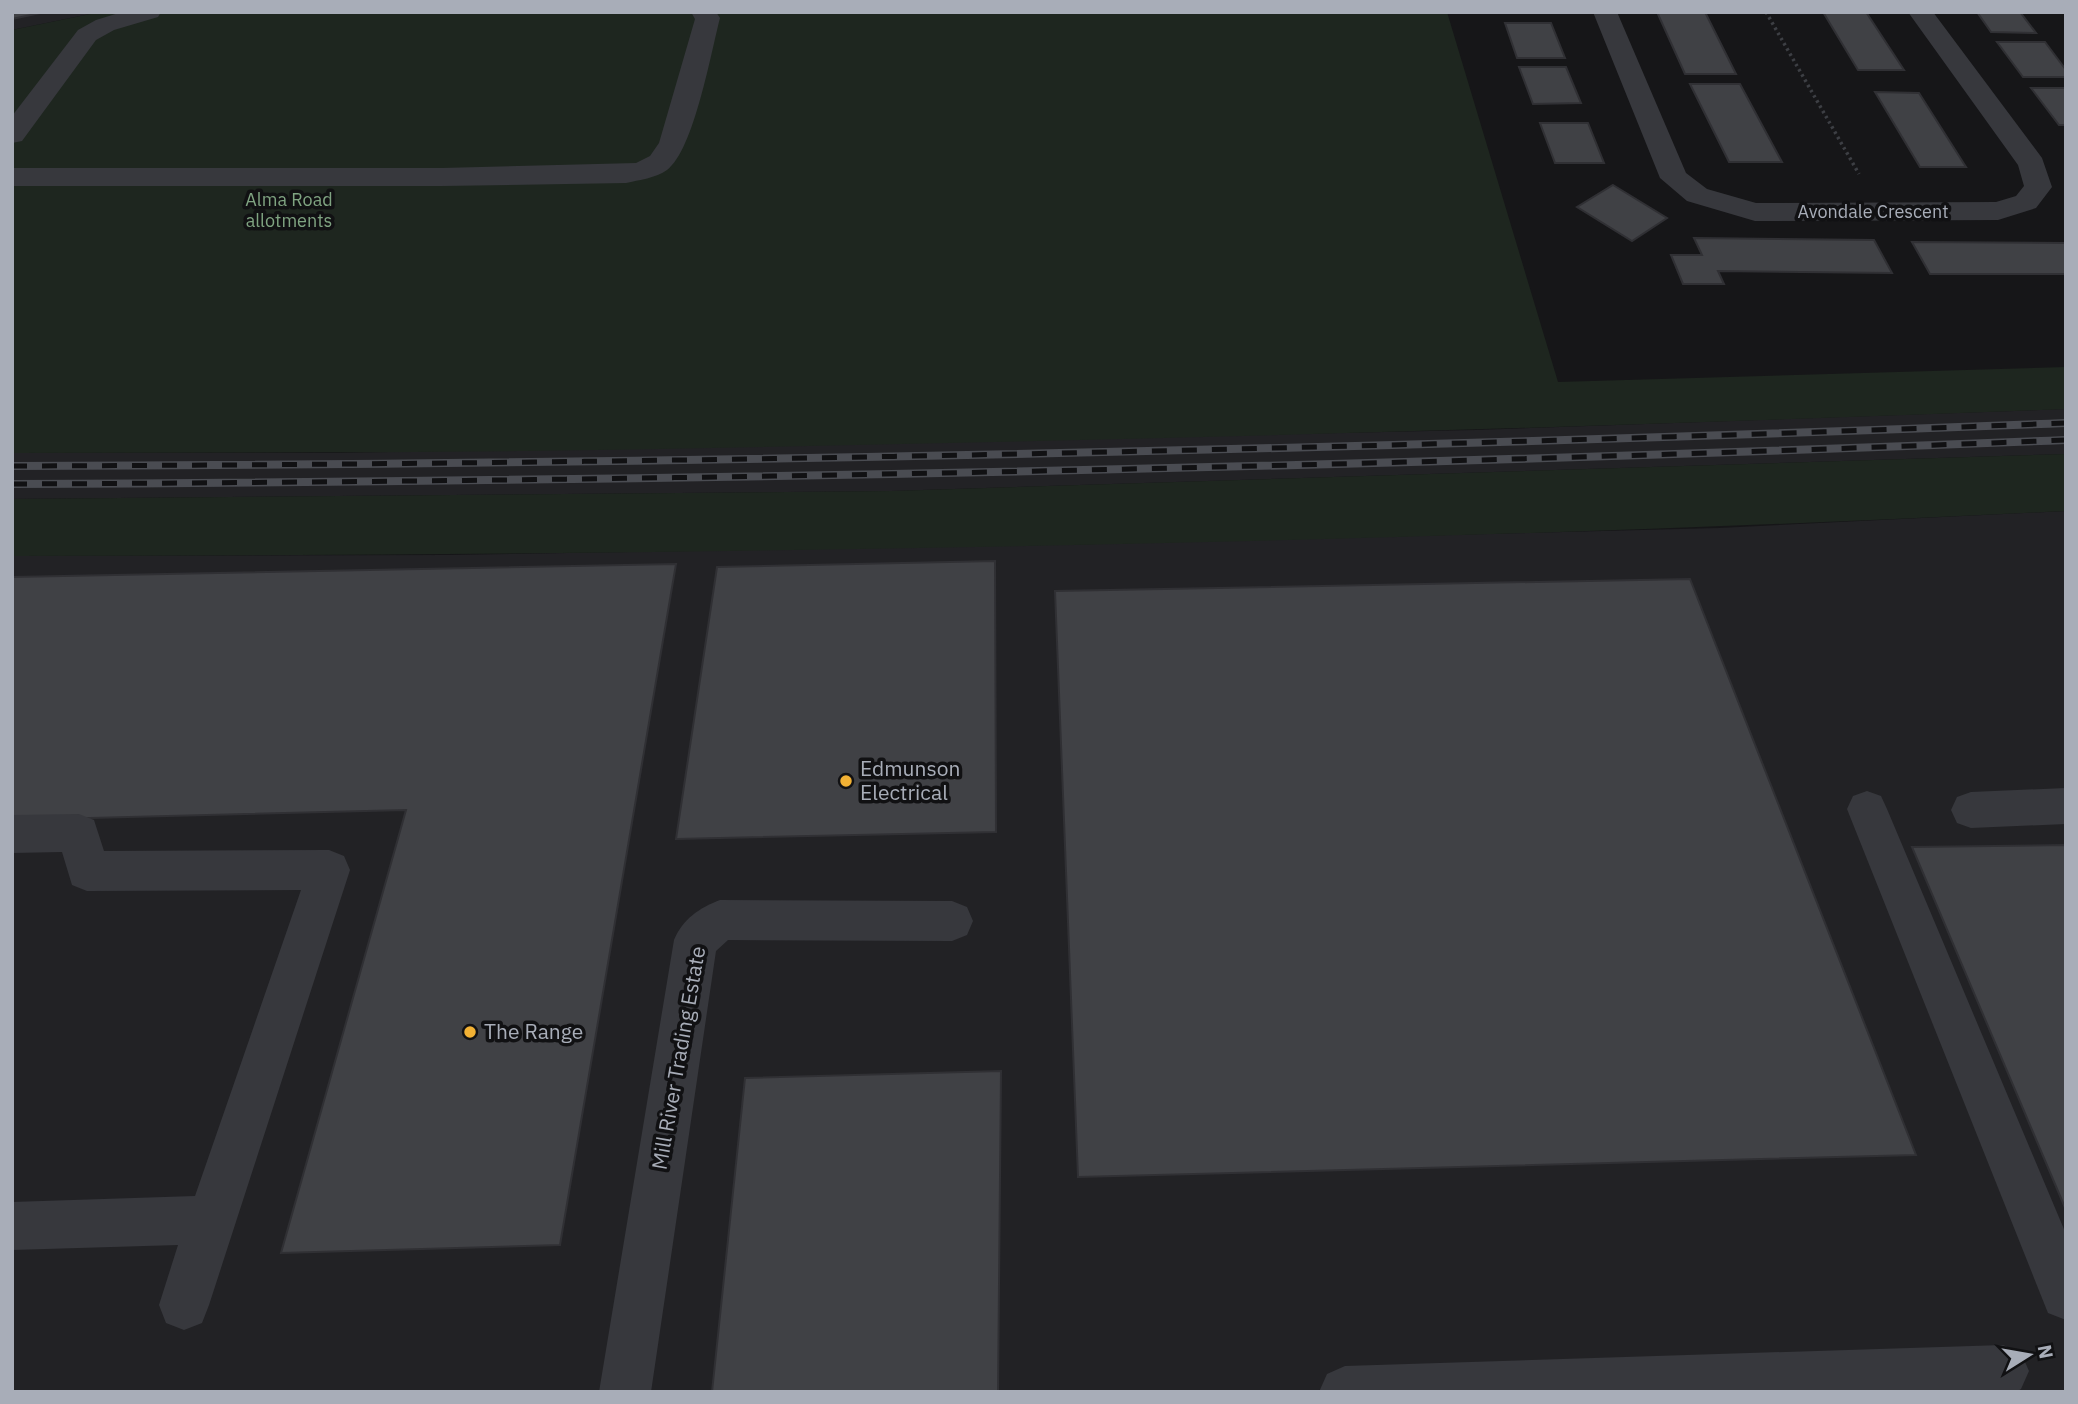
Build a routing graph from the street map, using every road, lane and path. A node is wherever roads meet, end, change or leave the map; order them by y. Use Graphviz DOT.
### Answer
graph roads {
  1 [pos="149,12"];
  2 [pos="703,12"];
  3 [pos="1605,12"];
  4 [pos="1766,12"];
  5 [pos="1920,12"];
  6 [pos="12,135"];
  7 [pos="12,177"];
  8 [pos="1881,212"];
  9 [pos="2066,806"];
  10 [pos="1867,809"];
  11 [pos="1971,810"];
  12 [pos="12,834"];
  13 [pos="952,921"];
  14 [pos="212,1220"];
  15 [pos="12,1226"];
  16 [pos="2066,1296"];
  17 [pos="184,1305"];
  18 [pos="2003,1371"];
  19 [pos="1740,1386"];
  20 [pos="625,1392"];
  21 [pos="1345,1392"];
  1 -- 6 [label="street"];
  2 -- 7 [label="street"];
  3 -- 8 [label="street, Avondale Crescent"];
  4 -- 8 [label="path"];
  5 -- 8 [label="street, Avondale Crescent"];
  9 -- 11 [label="street"];
  10 -- 16 [label="street"];
  12 -- 14 [label="street"];
  13 -- 20 [label="street, Mill River Trading Estate"];
  14 -- 15 [label="street"];
  14 -- 17 [label="street"];
  18 -- 19 [label="street"];
  19 -- 21 [label="street"];
}
